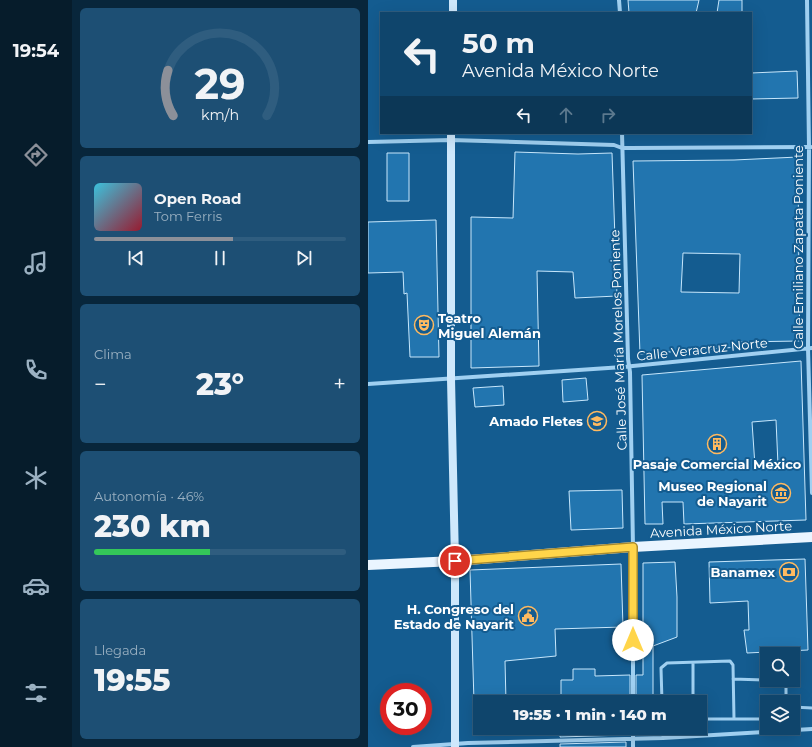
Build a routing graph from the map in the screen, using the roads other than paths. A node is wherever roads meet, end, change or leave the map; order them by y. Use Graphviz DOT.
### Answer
graph roads {
  1 [pos="453,0"];
  2 [pos="619,0"];
  3 [pos="807,0"];
  4 [pos="453,12"];
  5 [pos="620,12"];
  6 [pos="622,134"];
  7 [pos="451,137"];
  8 [pos="368,142"];
  9 [pos="811,147"];
  10 [pos="622,148"];
  11 [pos="810,348"];
  12 [pos="629,366"];
  13 [pos="451,379"];
  14 [pos="368,384"];
  15 [pos="812,493"];
  16 [pos="812,537"];
  17 [pos="633,547"];
  18 [pos="455,561"];
  19 [pos="368,566"];
  20 [pos="692,662"];
  21 [pos="734,679"];
  22 [pos="760,680"];
  23 [pos="633,695"];
  24 [pos="662,695"];
  25 [pos="693,695"];
  26 [pos="800,707"];
  27 [pos="812,708"];
  28 [pos="707,719"];
  29 [pos="734,719"];
  30 [pos="760,719"];
  31 [pos="812,729"];
  32 [pos="633,735"];
  33 [pos="664,735"];
  34 [pos="664,738"];
  35 [pos="633,739"];
  36 [pos="455,746"];
  37 [pos="413,747"];
  38 [pos="633,747"];
  1 -- 4 [label="main road"];
  2 -- 5 [label="street"];
  3 -- 9 [label="street, Calle Emiliano Zapata Poniente"];
  6 -- 10 [label="street, Calle José María Morelos Poniente"];
  7 -- 8 [label="street"];
  7 -- 10 [label="street"];
  7 -- 13 [label="main road"];
  9 -- 10 [label="street"];
  9 -- 11 [label="street, Calle Emiliano Zapata Poniente"];
  10 -- 12 [label="street, Calle José María Morelos Poniente"];
  11 -- 12 [label="street, Calle Veracruz Norte"];
  11 -- 15 [label="street, Calle Emiliano Zapata Poniente"];
  12 -- 13 [label="street, Calle Veracruz Norte"];
  12 -- 17 [label="street, Calle José María Morelos Poniente"];
  13 -- 14 [label="street, Calle Veracruz Norte"];
  13 -- 18 [label="main road"];
  16 -- 17 [label="main road, Avenida México Norte"];
  17 -- 18 [label="main road, Avenida México Norte"];
  17 -- 23 [label="street, Calle José María Morelos Poniente"];
  18 -- 19 [label="main road, Avenida México Norte"];
  18 -- 36 [label="main road"];
  20 -- 21 [label="lane"];
  20 -- 24 [label="lane"];
  20 -- 25 [label="lane"];
  21 -- 22 [label="lane"];
  21 -- 29 [label="lane"];
  26 -- 27 [label="lane"];
  28 -- 29 [label="lane"];
  29 -- 30 [label="lane"];
  31 -- 34 [label="street"];
  32 -- 35 [label="street"];
  33 -- 34 [label="lane"];
  34 -- 35 [label="street"];
  35 -- 36 [label="street"];
  35 -- 38 [label="street"];
  36 -- 37 [label="street"];
}
